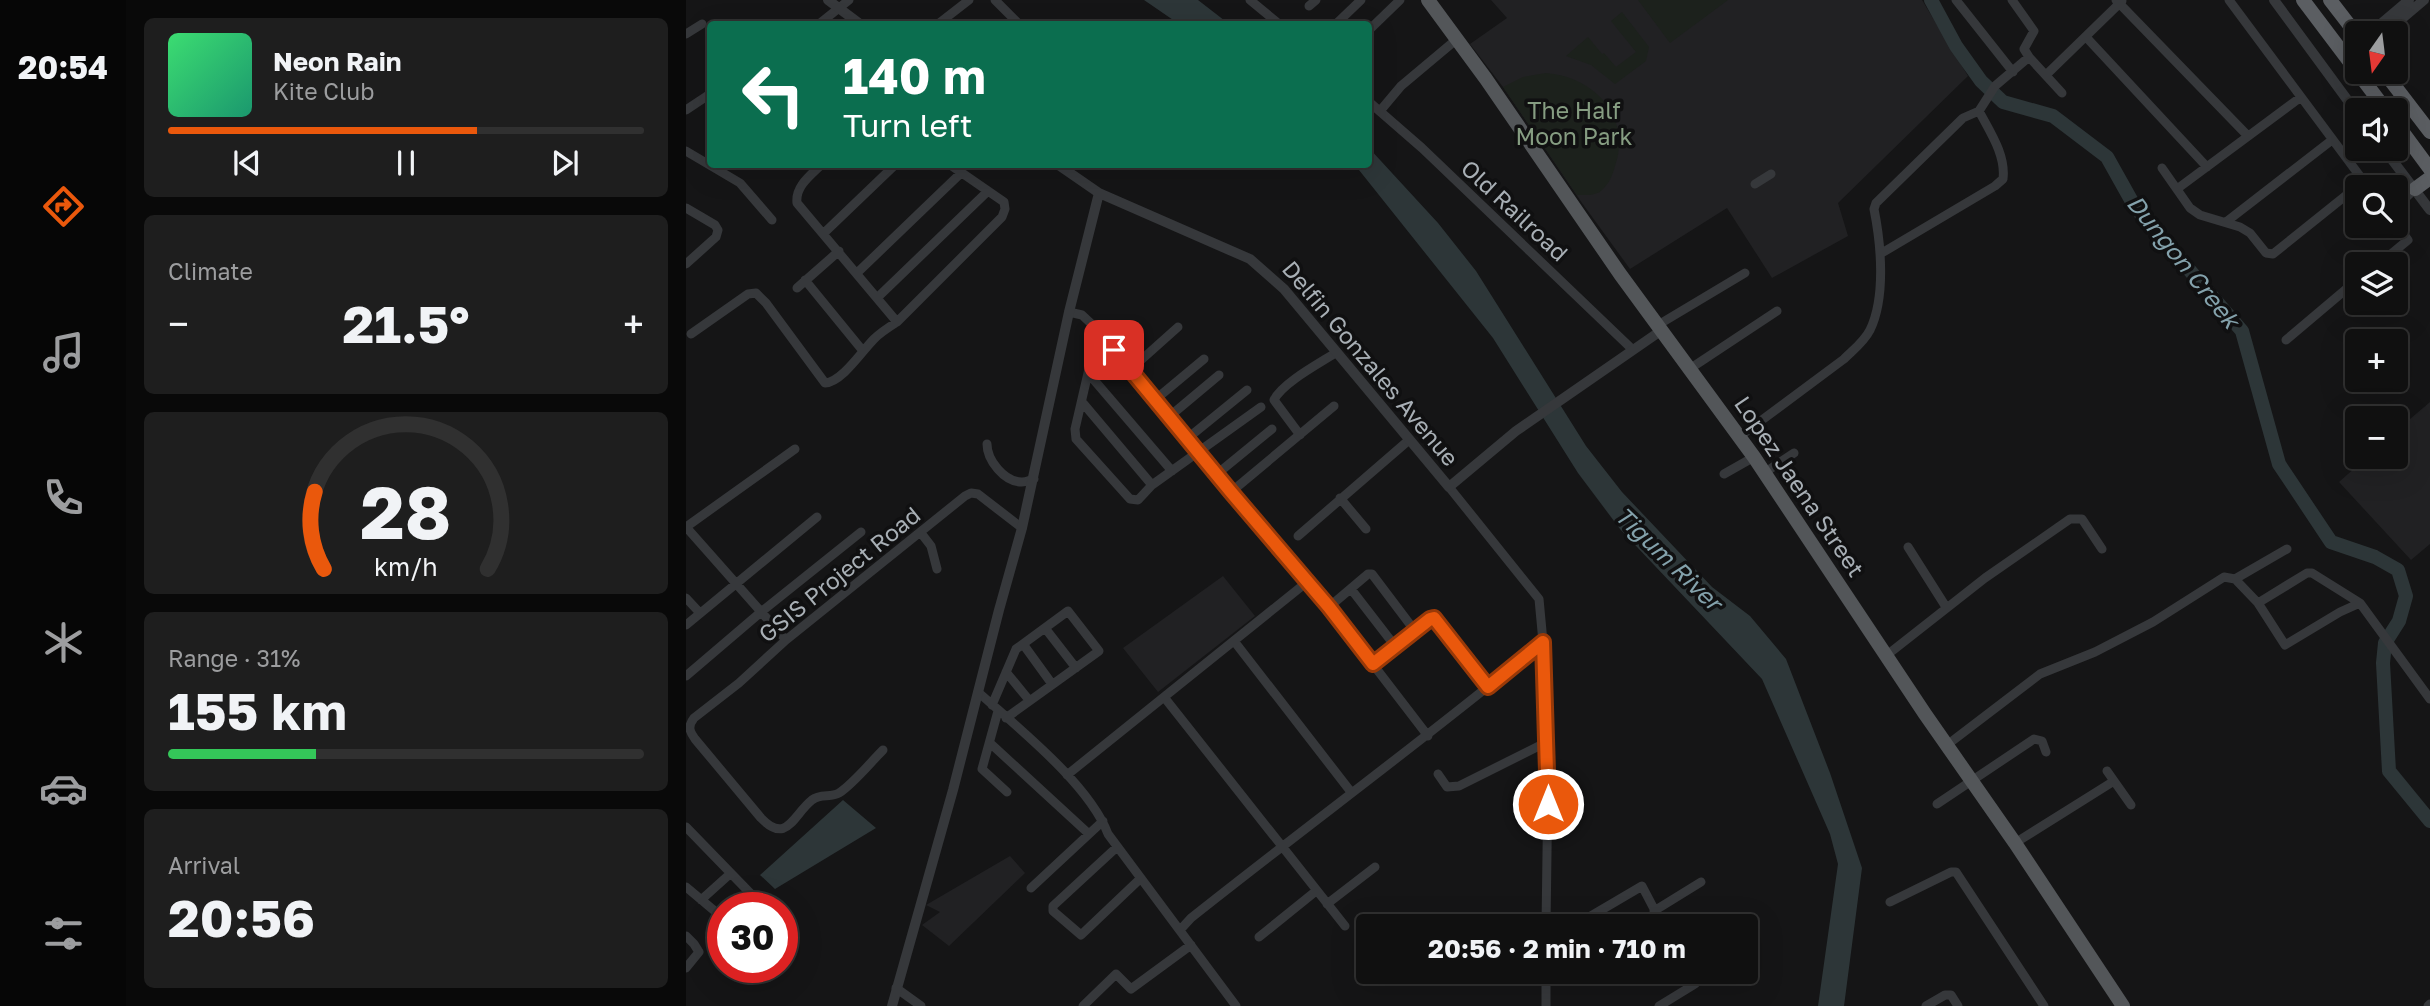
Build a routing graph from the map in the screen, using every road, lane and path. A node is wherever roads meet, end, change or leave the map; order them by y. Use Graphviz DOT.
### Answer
graph roads {
  1 [pos="828,0"];
  2 [pos="849,0"];
  3 [pos="969,0"];
  4 [pos="995,0"];
  5 [pos="1250,0"];
  6 [pos="1361,0"];
  7 [pos="1400,0"];
  8 [pos="1428,0"];
  9 [pos="1956,0"];
  10 [pos="2012,0"];
  11 [pos="2229,0"];
  12 [pos="2274,0"];
  13 [pos="2303,0"];
  14 [pos="2330,0"];
  15 [pos="2409,0"];
  16 [pos="2424,0"];
  17 [pos="2120,1"];
  18 [pos="840,9"];
  19 [pos="823,21"];
  20 [pos="856,21"];
  21 [pos="942,21"];
  22 [pos="1016,21"];
  23 [pos="1275,21"];
  24 [pos="1339,21"];
  25 [pos="2346,21"];
  26 [pos="2384,21"];
  27 [pos="2399,21"];
  28 [pos="702,24"];
  29 [pos="1372,27"];
  30 [pos="686,34"];
  31 [pos="2086,37"];
  32 [pos="1457,39"];
  33 [pos="2029,57"];
  34 [pos="2013,72"];
  35 [pos="2047,74"];
  36 [pos="2393,84"];
  37 [pos="2062,93"];
  38 [pos="707,95"];
  39 [pos="2301,97"];
  40 [pos="2346,98"];
  41 [pos="2377,98"];
  42 [pos="1372,104"];
  43 [pos="686,110"];
  44 [pos="1380,111"];
  45 [pos="1979,111"];
  46 [pos="2414,111"];
  47 [pos="2408,115"];
  48 [pos="2430,132"];
  49 [pos="2247,135"];
  50 [pos="2332,139"];
  51 [pos="2408,139"];
  52 [pos="686,151"];
  53 [pos="707,156"];
  54 [pos="702,161"];
  55 [pos="2393,161"];
  56 [pos="707,164"];
  57 [pos="2207,166"];
  58 [pos="714,168"];
  59 [pos="818,168"];
  60 [pos="892,168"];
  61 [pos="954,168"];
  62 [pos="1063,168"];
  63 [pos="2162,168"];
  64 [pos="2430,169"];
  65 [pos="961,173"];
  66 [pos="1771,174"];
  67 [pos="2359,175"];
  68 [pos="2430,178"];
  69 [pos="1755,184"];
  70 [pos="2177,189"];
  71 [pos="2408,189"];
  72 [pos="2415,189"];
  73 [pos="988,191"];
  74 [pos="1099,193"];
  75 [pos="2408,196"];
  76 [pos="2345,200"];
  77 [pos="686,208"];
  78 [pos="2430,210"];
  79 [pos="772,220"];
  80 [pos="2227,222"];
  81 [pos="824,233"];
  82 [pos="2408,238"];
  83 [pos="839,251"];
  84 [pos="2395,252"];
  85 [pos="1880,254"];
  86 [pos="686,264"];
  87 [pos="857,273"];
  88 [pos="1745,273"];
  89 [pos="805,280"];
  90 [pos="797,288"];
  91 [pos="2345,291"];
  92 [pos="878,297"];
  93 [pos="1777,311"];
  94 [pos="1069,312"];
  95 [pos="897,322"];
  96 [pos="1178,327"];
  97 [pos="1660,327"];
  98 [pos="1098,330"];
  99 [pos="691,334"];
  100 [pos="2286,340"];
  101 [pos="1633,350"];
  102 [pos="863,351"];
  103 [pos="1337,352"];
  104 [pos="1204,359"];
  105 [pos="1691,368"];
  106 [pos="1131,369"];
  107 [pos="1088,373"];
  108 [pos="1219,375"];
  109 [pos="1247,390"];
  110 [pos="1156,400"];
  111 [pos="1082,402"];
  112 [pos="1334,406"];
  113 [pos="1261,407"];
  114 [pos="1170,416"];
  115 [pos="1272,429"];
  116 [pos="1300,435"];
  117 [pos="1739,437"];
  118 [pos="1188,438"];
  119 [pos="1409,440"];
  120 [pos="987,444"];
  121 [pos="794,449"];
  122 [pos="1199,453"];
  123 [pos="1794,453"];
  124 [pos="1754,457"];
  125 [pos="1172,471"];
  126 [pos="1764,472"];
  127 [pos="1217,474"];
  128 [pos="1724,474"];
  129 [pos="1034,479"];
  130 [pos="1152,485"];
  131 [pos="1449,487"];
  132 [pos="1231,492"];
  133 [pos="1340,498"];
  134 [pos="817,517"];
  135 [pos="686,527"];
  136 [pos="1022,528"];
  137 [pos="1366,529"];
  138 [pos="861,532"];
  139 [pos="921,533"];
  140 [pos="1298,536"];
  141 [pos="1908,547"];
  142 [pos="2102,549"];
  143 [pos="2287,549"];
  144 [pos="937,569"];
  145 [pos="2235,579"];
  146 [pos="1307,582"];
  147 [pos="736,583"];
  148 [pos="1351,589"];
  149 [pos="686,598"];
  150 [pos="2258,603"];
  151 [pos="2360,603"];
  152 [pos="1329,607"];
  153 [pos="1946,607"];
  154 [pos="761,612"];
  155 [pos="700,613"];
  156 [pos="686,625"];
  157 [pos="1045,628"];
  158 [pos="1415,631"];
  159 [pos="786,640"];
  160 [pos="1234,641"];
  161 [pos="1543,642"];
  162 [pos="1023,644"];
  163 [pos="1395,646"];
  164 [pos="1887,654"];
  165 [pos="1373,664"];
  166 [pos="1076,668"];
  167 [pos="1006,672"];
  168 [pos="686,676"];
  169 [pos="1052,684"];
  170 [pos="1488,687"];
  171 [pos="978,692"];
  172 [pos="1164,696"];
  173 [pos="2430,699"];
  174 [pos="1029,700"];
  175 [pos="999,711"];
  176 [pos="1428,736"];
  177 [pos="1547,742"];
  178 [pos="990,743"];
  179 [pos="1947,744"];
  180 [pos="883,750"];
  181 [pos="2046,752"];
  182 [pos="2107,771"];
  183 [pos="1438,774"];
  184 [pos="1067,775"];
  185 [pos="1971,781"];
  186 [pos="2114,781"];
  187 [pos="1007,792"];
  188 [pos="1351,792"];
  189 [pos="1937,804"];
  190 [pos="2131,805"];
  191 [pos="1103,821"];
  192 [pos="686,828"];
  193 [pos="1089,834"];
  194 [pos="2015,843"];
  195 [pos="1117,847"];
  196 [pos="1281,847"];
  197 [pos="1375,867"];
  198 [pos="731,873"];
  199 [pos="1141,878"];
  200 [pos="1701,882"];
  201 [pos="686,887"];
  202 [pos="1031,888"];
  203 [pos="1316,891"];
  204 [pos="749,892"];
  205 [pos="701,900"];
  206 [pos="1890,902"];
  207 [pos="1327,904"];
  208 [pos="707,905"];
  209 [pos="1654,911"];
  210 [pos="1546,914"];
  211 [pos="1595,914"];
  212 [pos="1656,914"];
  213 [pos="1345,926"];
  214 [pos="1180,930"];
  215 [pos="686,936"];
  216 [pos="1259,937"];
  217 [pos="1191,945"];
  218 [pos="686,968"];
  219 [pos="1546,984"];
  220 [pos="1695,984"];
  221 [pos="897,988"];
  222 [pos="892,1006"];
  223 [pos="921,1006"];
  224 [pos="1083,1006"];
  225 [pos="1237,1006"];
  226 [pos="1546,1006"];
  227 [pos="1660,1006"];
  228 [pos="1926,1006"];
  229 [pos="1958,1006"];
  230 [pos="2044,1006"];
  231 [pos="2123,1006"];
  1 -- 18 [label="street"];
  2 -- 18 [label="street"];
  3 -- 21 [label="street"];
  4 -- 22 [label="street"];
  5 -- 23 [label="street"];
  6 -- 24 [label="street"];
  7 -- 29 [label="street"];
  8 -- 32 [label="main road, Lopez Jaena Street"];
  9 -- 34 [label="street"];
  10 -- 33 [label="street"];
  11 -- 39 [label="street"];
  12 -- 40 [label="street"];
  13 -- 41 [label="highway"];
  14 -- 25 [label="highway"];
  15 -- 26 [label="street"];
  16 -- 27 [label="street"];
  17 -- 31 [label="street"];
  17 -- 49 [label="street"];
  18 -- 19 [label="street"];
  18 -- 20 [label="street"];
  28 -- 30 [label="street"];
  31 -- 35 [label="street"];
  31 -- 57 [label="street"];
  32 -- 44 [label="street"];
  32 -- 97 [label="main road, Lopez Jaena Street"];
  33 -- 34 [label="street"];
  33 -- 35 [label="street"];
  34 -- 45 [label="street"];
  35 -- 37 [label="street"];
  36 -- 46 [label="highway"];
  38 -- 43 [label="street"];
  39 -- 49 [label="street"];
  39 -- 50 [label="street"];
  42 -- 44 [label="street, Old Railroad"];
  44 -- 101 [label="street, Old Railroad"];
  45 -- 85 [label="street"];
  45 -- 85 [label="street"];
  46 -- 47 [label="highway"];
  46 -- 48 [label="highway"];
  49 -- 57 [label="street"];
  50 -- 67 [label="street"];
  50 -- 80 [label="street"];
  51 -- 64 [label="highway"];
  52 -- 54 [label="street"];
  53 -- 54 [label="street"];
  54 -- 56 [label="street"];
  55 -- 72 [label="street"];
  57 -- 70 [label="street"];
  58 -- 79 [label="street"];
  59 -- 81 [label="street"];
  60 -- 81 [label="street"];
  61 -- 65 [label="street"];
  62 -- 74 [label="street, Delfin Gonzales Avenue"];
  63 -- 70 [label="street"];
  65 -- 73 [label="street"];
  65 -- 87 [label="street"];
  66 -- 69 [label="street"];
  68 -- 72 [label="highway"];
  70 -- 80 [label="street"];
  71 -- 72 [label="street"];
  72 -- 75 [label="street"];
  72 -- 78 [label="street"];
  73 -- 92 [label="street"];
  73 -- 95 [label="street"];
  74 -- 94 [label="street"];
  74 -- 103 [label="street, Delfin Gonzales Avenue"];
  76 -- 80 [label="street"];
  77 -- 86 [label="street"];
  81 -- 83 [label="street"];
  82 -- 84 [label="street"];
  83 -- 87 [label="street"];
  83 -- 89 [label="street"];
  85 -- 117 [label="street"];
  87 -- 92 [label="street"];
  88 -- 97 [label="street"];
  89 -- 90 [label="street"];
  89 -- 102 [label="street"];
  91 -- 100 [label="street"];
  92 -- 95 [label="street"];
  93 -- 105 [label="street"];
  94 -- 98 [label="street"];
  94 -- 129 [label="street"];
  95 -- 102 [label="street"];
  96 -- 106 [label="street"];
  97 -- 101 [label="street"];
  97 -- 105 [label="main road, Lopez Jaena Street"];
  98 -- 106 [label="street"];
  98 -- 107 [label="street"];
  99 -- 102 [label="street"];
  101 -- 131 [label="street"];
  103 -- 116 [label="street"];
  103 -- 119 [label="street, Delfin Gonzales Avenue"];
  104 -- 110 [label="street"];
  105 -- 117 [label="main road, Lopez Jaena Street"];
  106 -- 110 [label="street"];
  107 -- 111 [label="street"];
  107 -- 125 [label="street"];
  108 -- 114 [label="street"];
  109 -- 118 [label="street"];
  110 -- 114 [label="street"];
  111 -- 130 [label="street"];
  111 -- 130 [label="street"];
  112 -- 116 [label="street"];
  113 -- 122 [label="street"];
  114 -- 118 [label="street"];
  115 -- 127 [label="street"];
  116 -- 132 [label="street"];
  117 -- 124 [label="main road, Lopez Jaena Street"];
  118 -- 122 [label="street"];
  119 -- 131 [label="street, Delfin Gonzales Avenue"];
  119 -- 133 [label="street"];
  120 -- 129 [label="street"];
  121 -- 135 [label="street"];
  122 -- 125 [label="street"];
  122 -- 127 [label="street"];
  123 -- 126 [label="street"];
  124 -- 126 [label="main road, Lopez Jaena Street"];
  124 -- 128 [label="street"];
  125 -- 130 [label="street"];
  126 -- 164 [label="main road, Lopez Jaena Street"];
  127 -- 132 [label="street"];
  129 -- 136 [label="street"];
  131 -- 161 [label="street, Delfin Gonzales Avenue"];
  132 -- 146 [label="street"];
  133 -- 137 [label="street"];
  133 -- 140 [label="street"];
  134 -- 147 [label="street"];
  135 -- 147 [label="street"];
  136 -- 139 [label="street, GSIS Project Road"];
  136 -- 171 [label="street"];
  138 -- 154 [label="street"];
  139 -- 144 [label="street"];
  139 -- 159 [label="street, GSIS Project Road"];
  141 -- 153 [label="street"];
  142 -- 153 [label="street"];
  143 -- 145 [label="street"];
  145 -- 150 [label="street"];
  145 -- 179 [label="street"];
  146 -- 152 [label="street"];
  146 -- 160 [label="street"];
  147 -- 154 [label="street"];
  147 -- 155 [label="street"];
  148 -- 152 [label="street"];
  148 -- 158 [label="street"];
  148 -- 163 [label="street"];
  149 -- 155 [label="street"];
  150 -- 151 [label="street"];
  150 -- 151 [label="street"];
  151 -- 173 [label="street"];
  152 -- 165 [label="street"];
  153 -- 164 [label="street"];
  154 -- 159 [label="street"];
  154 -- 168 [label="street"];
  155 -- 156 [label="street"];
  157 -- 162 [label="street"];
  157 -- 166 [label="street"];
  157 -- 166 [label="street"];
  158 -- 163 [label="street"];
  158 -- 170 [label="street"];
  159 -- 180 [label="street, GSIS Project Road"];
  160 -- 172 [label="street"];
  160 -- 188 [label="street"];
  161 -- 170 [label="street"];
  161 -- 177 [label="street, Delfin Gonzales Avenue"];
  162 -- 167 [label="street"];
  162 -- 169 [label="street"];
  163 -- 165 [label="street"];
  164 -- 179 [label="main road, Lopez Jaena Street"];
  165 -- 176 [label="street"];
  166 -- 169 [label="street"];
  167 -- 174 [label="street"];
  167 -- 175 [label="street"];
  169 -- 174 [label="street"];
  170 -- 176 [label="street"];
  171 -- 175 [label="street"];
  171 -- 221 [label="street"];
  172 -- 184 [label="street"];
  172 -- 196 [label="street"];
  174 -- 175 [label="street"];
  175 -- 178 [label="street"];
  175 -- 184 [label="street"];
  176 -- 188 [label="street"];
  177 -- 183 [label="street"];
  177 -- 210 [label="street, Delfin Gonzales Avenue"];
  178 -- 187 [label="street"];
  178 -- 193 [label="street"];
  179 -- 185 [label="main road, Lopez Jaena Street"];
  181 -- 185 [label="street"];
  182 -- 186 [label="street"];
  184 -- 191 [label="street"];
  185 -- 189 [label="street"];
  185 -- 194 [label="main road, Lopez Jaena Street"];
  186 -- 190 [label="street"];
  186 -- 194 [label="street"];
  188 -- 196 [label="street"];
  191 -- 193 [label="street"];
  191 -- 195 [label="street"];
  192 -- 198 [label="street"];
  193 -- 202 [label="street"];
  194 -- 231 [label="main road, Lopez Jaena Street"];
  195 -- 199 [label="street"];
  195 -- 199 [label="street"];
  196 -- 203 [label="street"];
  196 -- 214 [label="street"];
  197 -- 207 [label="street"];
  198 -- 204 [label="street"];
  198 -- 205 [label="street"];
  199 -- 214 [label="street"];
  200 -- 209 [label="street"];
  201 -- 205 [label="street"];
  203 -- 207 [label="street"];
  203 -- 216 [label="street"];
  205 -- 208 [label="street"];
  206 -- 230 [label="street"];
  207 -- 213 [label="street"];
  209 -- 211 [label="street"];
  209 -- 212 [label="street"];
  214 -- 217 [label="street"];
  215 -- 218 [label="street"];
  217 -- 224 [label="street"];
  217 -- 225 [label="street"];
  219 -- 226 [label="street"];
  220 -- 227 [label="street"];
  221 -- 222 [label="street"];
  221 -- 223 [label="street"];
  228 -- 229 [label="street"];
}
